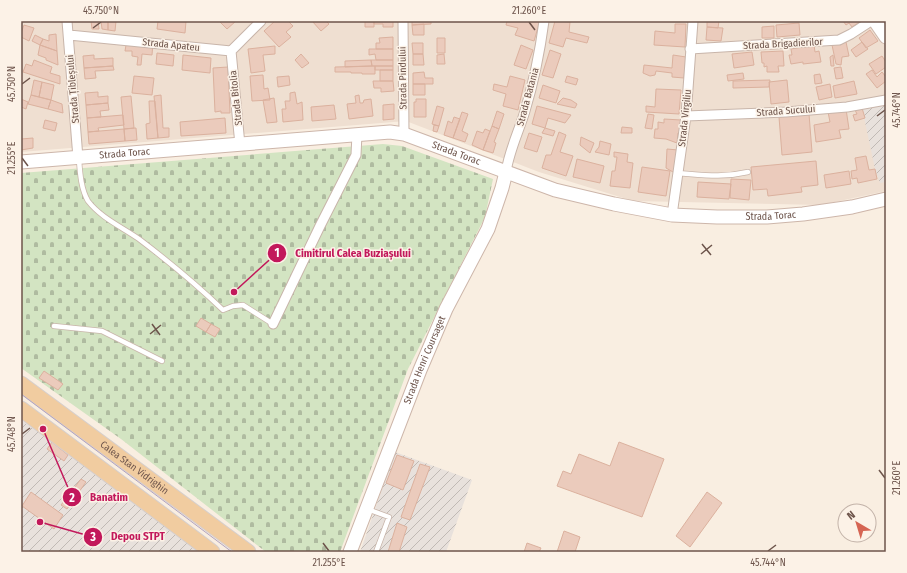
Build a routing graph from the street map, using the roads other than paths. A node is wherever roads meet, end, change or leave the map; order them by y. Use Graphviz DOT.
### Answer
graph roads {
  1 [pos="67,21"];
  2 [pos="261,21"];
  3 [pos="403,21"];
  4 [pos="544,21"];
  5 [pos="693,21"];
  6 [pos="871,21"];
  7 [pos="876,21"];
  8 [pos="68,35"];
  9 [pos="886,37"];
  10 [pos="690,49"];
  11 [pos="231,51"];
  12 [pos="886,100"];
  13 [pos="686,116"];
  14 [pos="357,134"];
  15 [pos="404,134"];
  16 [pos="240,145"];
  17 [pos="78,158"];
  18 [pos="21,162"];
  19 [pos="506,172"];
  20 [pos="748,172"];
  21 [pos="678,173"];
  22 [pos="886,199"];
  23 [pos="672,215"];
  24 [pos="274,324"];
  25 [pos="54,326"];
  26 [pos="162,361"];
  27 [pos="21,384"];
  28 [pos="21,408"];
  29 [pos="366,509"];
  30 [pos="212,552"];
  31 [pos="248,552"];
  32 [pos="350,552"];
  33 [pos="376,552"];
  1 -- 8 [label="street, Strada Țibleșului"];
  2 -- 11 [label="street"];
  3 -- 15 [label="street, Strada Pindului"];
  4 -- 19 [label="street, Strada Batania"];
  5 -- 10 [label="street, Strada Virgiliu"];
  6 -- 10 [label="street, Strada Brigadierilor"];
  7 -- 9 [label="street"];
  8 -- 11 [label="street, Strada Apateu"];
  8 -- 17 [label="street, Strada Țibleșului"];
  10 -- 13 [label="street, Strada Virgiliu"];
  11 -- 16 [label="street, Strada Bitolia"];
  12 -- 13 [label="street, Strada Sucului"];
  13 -- 21 [label="street, Strada Virgiliu"];
  14 -- 15 [label="street, Strada Torac"];
  14 -- 16 [label="street, Strada Torac"];
  14 -- 24 [label="street"];
  15 -- 19 [label="street, Strada Torac"];
  16 -- 17 [label="street, Strada Torac"];
  17 -- 18 [label="street, Strada Torac"];
  17 -- 24 [label="lane"];
  19 -- 23 [label="street, Strada Torac"];
  19 -- 29 [label="street, Strada Henri Coursaget"];
  20 -- 21 [label="lane"];
  21 -- 23 [label="street, Strada Virgiliu"];
  22 -- 23 [label="street, Strada Torac"];
  25 -- 26 [label="lane"];
  27 -- 31 [label="main road, Calea Stan Vidrighin"];
  28 -- 30 [label="main road, Calea Stan Vidrighin"];
  29 -- 32 [label="street, Strada Henri Coursaget"];
  29 -- 33 [label="lane"];
}
